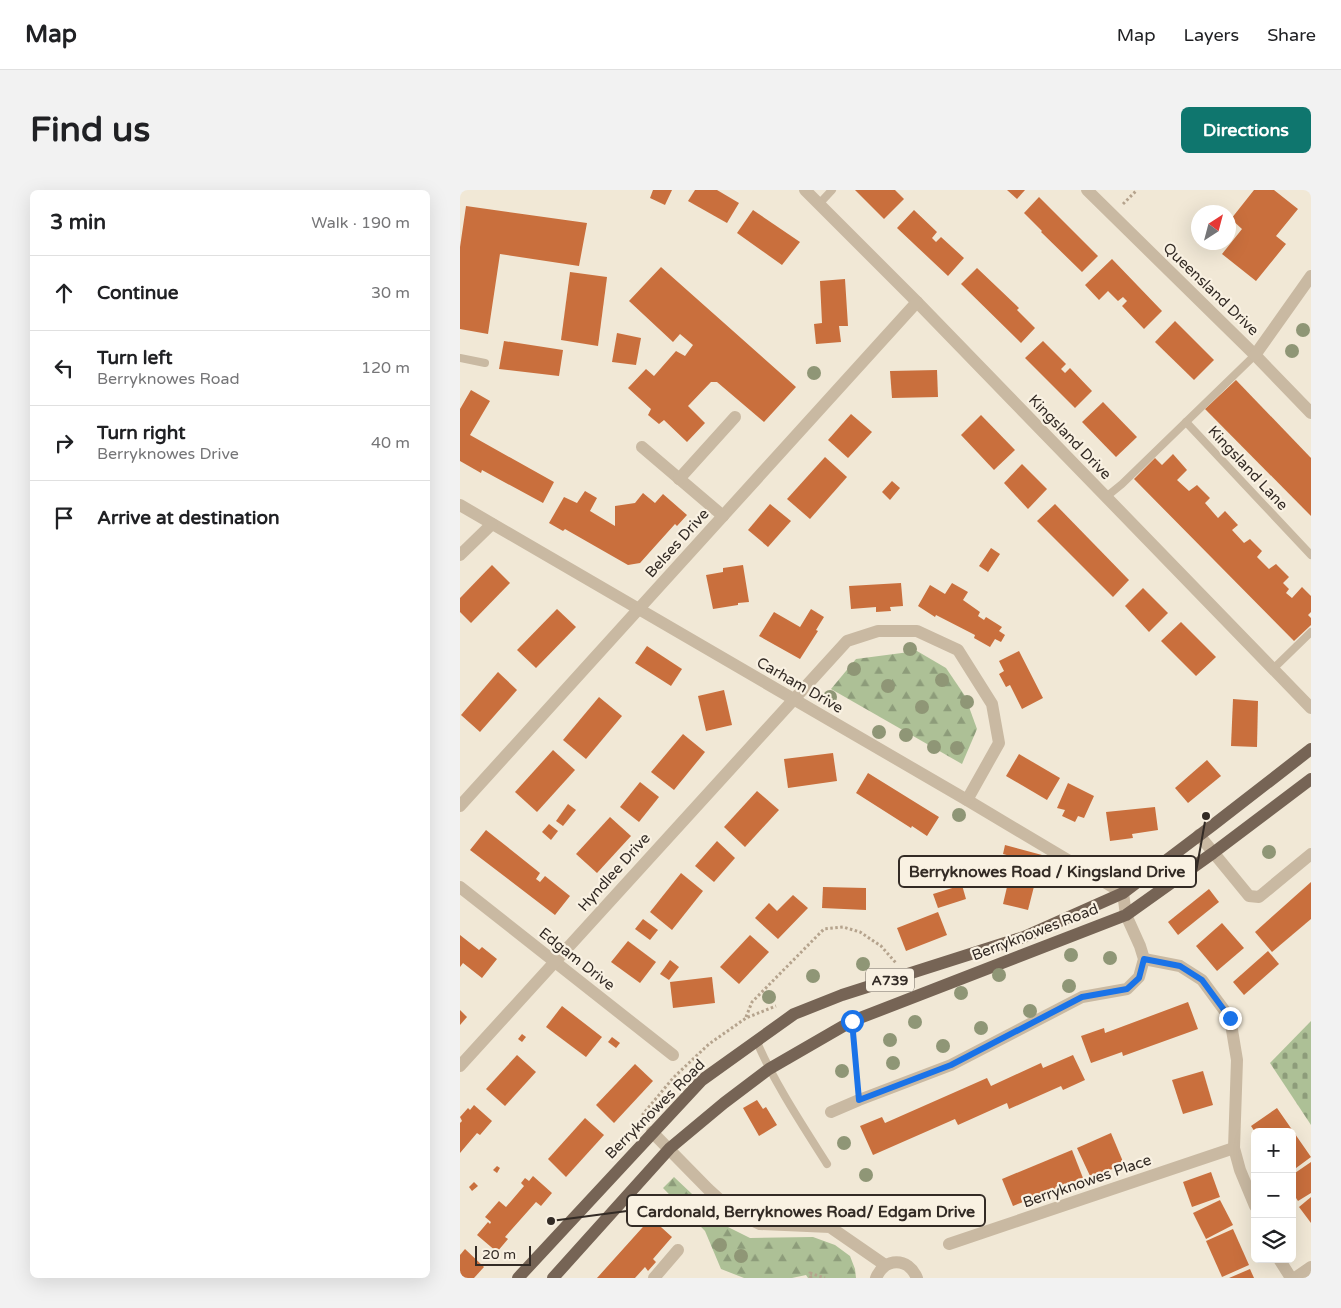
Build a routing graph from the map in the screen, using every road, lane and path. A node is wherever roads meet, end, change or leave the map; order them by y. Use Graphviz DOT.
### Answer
graph roads {
  1 [pos="805,190"];
  2 [pos="832,190"];
  3 [pos="1087,190"];
  4 [pos="818,204"];
  5 [pos="1311,276"];
  6 [pos="917,302"];
  7 [pos="1254,355"];
  8 [pos="460,358"];
  9 [pos="486,363"];
  10 [pos="1311,413"];
  11 [pos="735,417"];
  12 [pos="1186,422"];
  13 [pos="642,447"];
  14 [pos="679,479"];
  15 [pos="1106,497"];
  16 [pos="460,505"];
  17 [pos="723,516"];
  18 [pos="492,524"];
  19 [pos="460,555"];
  20 [pos="1311,555"];
  21 [pos="639,609"];
  22 [pos="1311,632"];
  23 [pos="1273,669"];
  24 [pos="793,700"];
  25 [pos="1311,708"];
  26 [pos="1311,748"];
  27 [pos="1311,779"];
  28 [pos="967,800"];
  29 [pos="460,806"];
  30 [pos="1199,835"];
  31 [pos="1214,853"];
  32 [pos="1311,854"];
  33 [pos="460,887"];
  34 [pos="1123,893"];
  35 [pos="1126,915"];
  36 [pos="1144,959"];
  37 [pos="554,962"];
  38 [pos="897,964"];
  39 [pos="746,1018"];
  40 [pos="852,1021"];
  41 [pos="756,1040"];
  42 [pos="673,1055"];
  43 [pos="460,1066"];
  44 [pos="769,1070"];
  45 [pos="859,1100"];
  46 [pos="831,1112"];
  47 [pos="652,1132"];
  48 [pos="670,1148"];
  49 [pos="1234,1148"];
  50 [pos="827,1164"];
  51 [pos="1251,1196"];
  52 [pos="949,1244"];
  53 [pos="678,1250"];
  54 [pos="1282,1263"];
  55 [pos="885,1265"];
  56 [pos="1311,1267"];
  57 [pos="518,1278"];
  58 [pos="553,1278"];
  59 [pos="654,1278"];
  60 [pos="811,1278"];
  61 [pos="825,1278"];
  62 [pos="876,1278"];
  63 [pos="917,1278"];
  64 [pos="1291,1278"];
  65 [pos="1295,1278"];
  1 -- 4 [label="street, Kingsland Drive"];
  2 -- 4 [label="lane"];
  3 -- 7 [label="street, Queensland Drive"];
  4 -- 6 [label="street, Kingsland Drive"];
  5 -- 7 [label="street"];
  6 -- 15 [label="street, Kingsland Drive"];
  6 -- 17 [label="street, Belses Drive"];
  7 -- 10 [label="street, Queensland Drive"];
  7 -- 12 [label="lane"];
  8 -- 9 [label="lane"];
  11 -- 14 [label="street"];
  12 -- 15 [label="lane"];
  12 -- 20 [label="lane, Kingsland Lane"];
  13 -- 14 [label="street"];
  14 -- 17 [label="street"];
  15 -- 23 [label="street, Kingsland Drive"];
  16 -- 18 [label="street, Carham Drive"];
  17 -- 21 [label="street, Belses Drive"];
  18 -- 19 [label="street"];
  18 -- 21 [label="street, Carham Drive"];
  21 -- 24 [label="street, Carham Drive"];
  21 -- 29 [label="street, Belses Drive"];
  22 -- 23 [label="lane"];
  23 -- 25 [label="street, Kingsland Drive"];
  24 -- 28 [label="street, Carham Drive"];
  24 -- 28 [label="street, Hyndlee Drive"];
  24 -- 37 [label="street, Hyndlee Drive"];
  26 -- 30 [label="main road, Berryknowes Road / A739"];
  27 -- 31 [label="main road, Berryknowes Road / A739"];
  28 -- 34 [label="street, Carham Drive"];
  30 -- 31 [label="street"];
  30 -- 34 [label="main road, Berryknowes Road / A739"];
  31 -- 32 [label="street"];
  31 -- 35 [label="main road, Berryknowes Road / A739"];
  33 -- 37 [label="street, Edgam Drive"];
  34 -- 35 [label="street"];
  34 -- 41 [label="main road, Berryknowes Road / A739"];
  35 -- 36 [label="street"];
  35 -- 40 [label="main road, Berryknowes Road / A739"];
  36 -- 45 [label="street"];
  36 -- 49 [label="street"];
  37 -- 42 [label="street, Edgam Drive"];
  37 -- 43 [label="street, Hyndlee Drive"];
  38 -- 39 [label="path"];
  40 -- 44 [label="main road, Berryknowes Road / A739"];
  40 -- 45 [label="path"];
  41 -- 44 [label="lane"];
  41 -- 47 [label="main road, Berryknowes Road / A739"];
  44 -- 48 [label="main road, Berryknowes Road / A739"];
  44 -- 50 [label="lane"];
  45 -- 46 [label="street"];
  47 -- 48 [label="street"];
  47 -- 57 [label="main road, Berryknowes Road / A739"];
  48 -- 55 [label="street"];
  48 -- 58 [label="main road, Berryknowes Road / A739"];
  49 -- 51 [label="street"];
  49 -- 52 [label="street, Berryknowes Place"];
  53 -- 59 [label="street"];
  54 -- 64 [label="street"];
  55 -- 62 [label="street"];
  55 -- 63 [label="street"];
  56 -- 65 [label="street"];
  60 -- 61 [label="path"];
}
